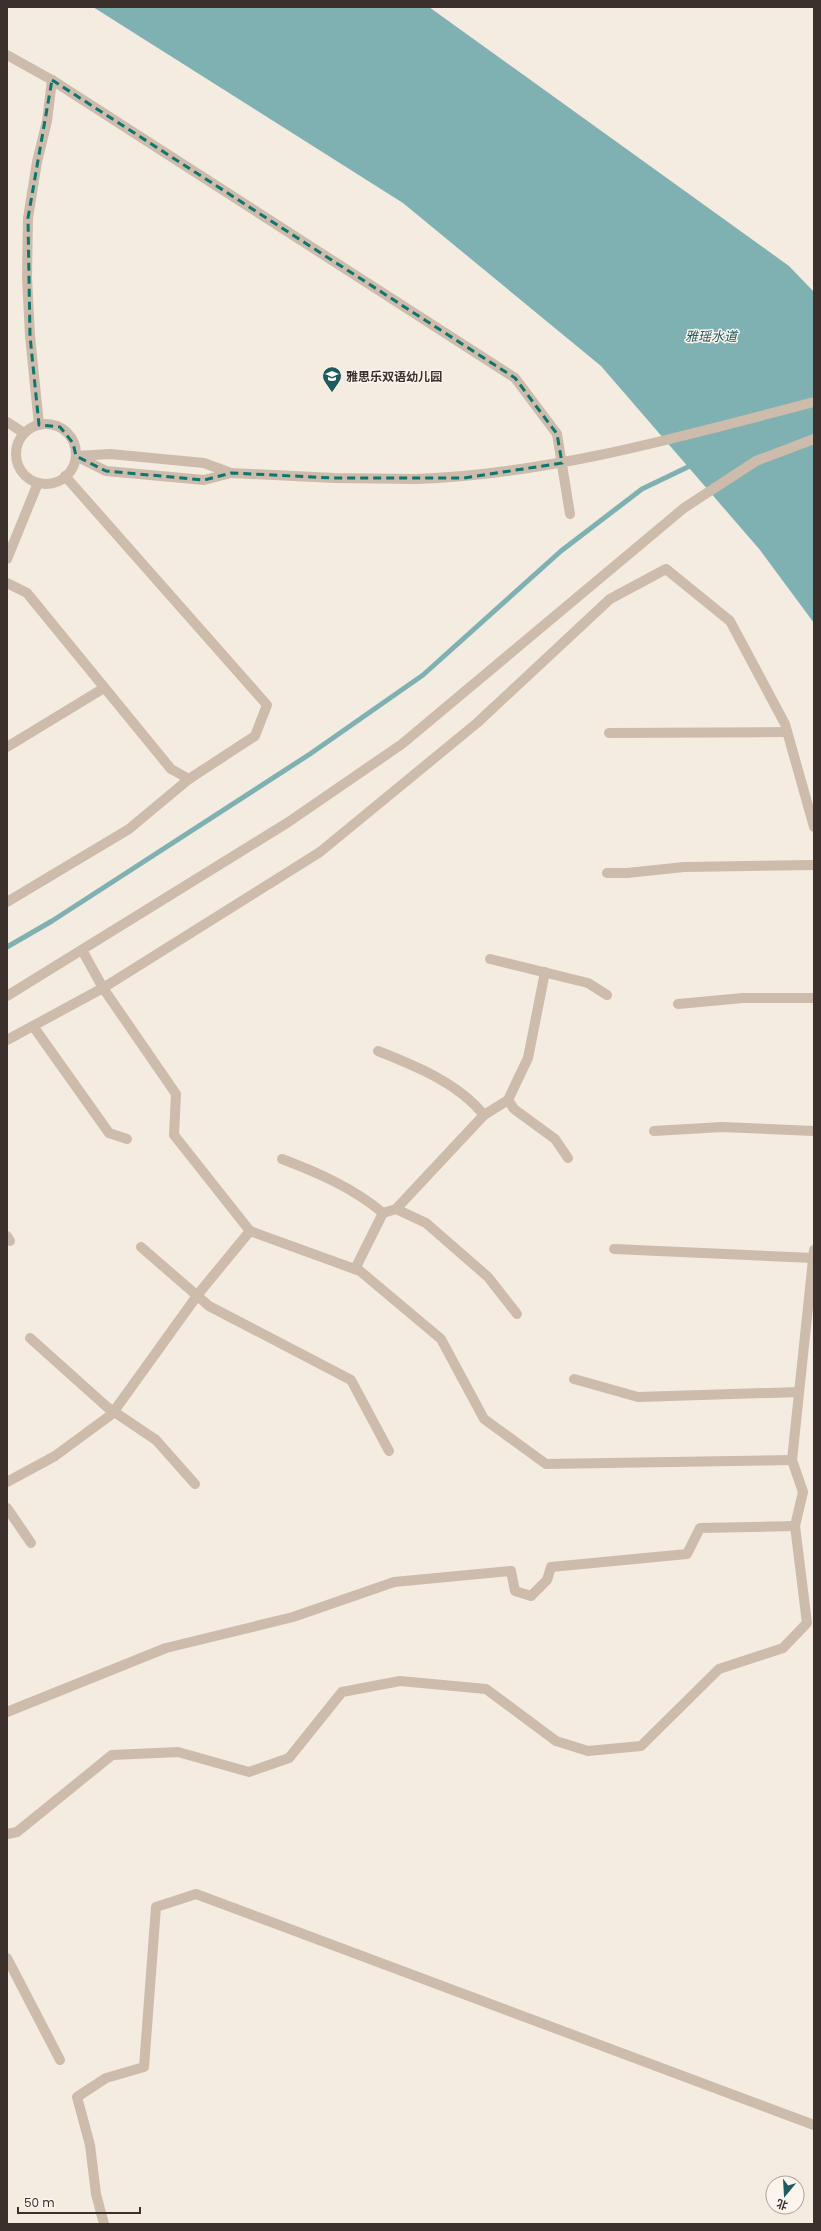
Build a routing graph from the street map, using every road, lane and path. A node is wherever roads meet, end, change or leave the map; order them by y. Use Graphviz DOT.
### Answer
graph roads {
  1 [pos="7,55"];
  2 [pos="52,80"];
  3 [pos="814,402"];
  4 [pos="7,422"];
  5 [pos="40,424"];
  6 [pos="24,433"];
  7 [pos="814,439"];
  8 [pos="76,456"];
  9 [pos="12,457"];
  10 [pos="230,473"];
  11 [pos="65,476"];
  12 [pos="38,483"];
  13 [pos="570,514"];
  14 [pos="7,559"];
  15 [pos="7,583"];
  16 [pos="104,688"];
  17 [pos="787,732"];
  18 [pos="609,733"];
  19 [pos="7,747"];
  20 [pos="189,778"];
  21 [pos="814,827"];
  22 [pos="814,865"];
  23 [pos="606,873"];
  24 [pos="7,902"];
  25 [pos="82,950"];
  26 [pos="490,959"];
  27 [pos="545,972"];
  28 [pos="103,988"];
  29 [pos="7,996"];
  30 [pos="607,996"];
  31 [pos="814,998"];
  32 [pos="678,1004"];
  33 [pos="33,1026"];
  34 [pos="7,1040"];
  35 [pos="378,1051"];
  36 [pos="508,1100"];
  37 [pos="484,1115"];
  38 [pos="654,1131"];
  39 [pos="814,1131"];
  40 [pos="127,1139"];
  41 [pos="568,1158"];
  42 [pos="282,1159"];
  43 [pos="396,1208"];
  44 [pos="383,1213"];
  45 [pos="250,1231"];
  46 [pos="141,1247"];
  47 [pos="614,1249"];
  48 [pos="814,1254"];
  49 [pos="354,1269"];
  50 [pos="517,1314"];
  51 [pos="30,1338"];
  52 [pos="574,1379"];
  53 [pos="799,1392"];
  54 [pos="389,1451"];
  55 [pos="792,1460"];
  56 [pos="7,1482"];
  57 [pos="195,1484"];
  58 [pos="7,1508"];
  59 [pos="795,1526"];
  60 [pos="32,1543"];
  61 [pos="7,1712"];
  62 [pos="7,1834"];
  63 [pos="7,1958"];
  64 [pos="60,2060"];
  65 [pos="814,2125"];
  66 [pos="104,2224"];
  1 -- 2 [label="street"];
  2 -- 5 [label="street"];
  2 -- 13 [label="street"];
  3 -- 10 [label="street, bridge"];
  4 -- 6 [label="street"];
  5 -- 6 [label="street"];
  5 -- 8 [label="street"];
  6 -- 9 [label="street"];
  7 -- 25 [label="street"];
  8 -- 10 [label="street"];
  8 -- 10 [label="street"];
  8 -- 11 [label="street"];
  9 -- 12 [label="street"];
  11 -- 12 [label="street"];
  11 -- 20 [label="street"];
  12 -- 14 [label="street"];
  15 -- 16 [label="street"];
  16 -- 19 [label="street"];
  16 -- 20 [label="street"];
  17 -- 18 [label="street"];
  17 -- 21 [label="street"];
  17 -- 28 [label="street"];
  20 -- 24 [label="street"];
  22 -- 23 [label="street"];
  25 -- 28 [label="street"];
  25 -- 29 [label="street"];
  26 -- 27 [label="street"];
  27 -- 30 [label="street"];
  27 -- 36 [label="street"];
  28 -- 33 [label="street"];
  28 -- 45 [label="street"];
  31 -- 32 [label="street"];
  33 -- 34 [label="street"];
  33 -- 40 [label="street"];
  35 -- 37 [label="street"];
  36 -- 37 [label="street"];
  36 -- 41 [label="street"];
  37 -- 43 [label="street"];
  38 -- 39 [label="street"];
  42 -- 44 [label="street"];
  43 -- 44 [label="street"];
  43 -- 50 [label="street"];
  44 -- 49 [label="street"];
  45 -- 49 [label="street"];
  45 -- 56 [label="street"];
  46 -- 54 [label="street"];
  47 -- 48 [label="street"];
  48 -- 53 [label="street"];
  49 -- 55 [label="street"];
  51 -- 57 [label="street"];
  52 -- 53 [label="street"];
  53 -- 55 [label="street"];
  55 -- 59 [label="street"];
  58 -- 60 [label="street"];
  59 -- 61 [label="street"];
  59 -- 62 [label="street"];
  63 -- 64 [label="street"];
  65 -- 66 [label="street"];
}
